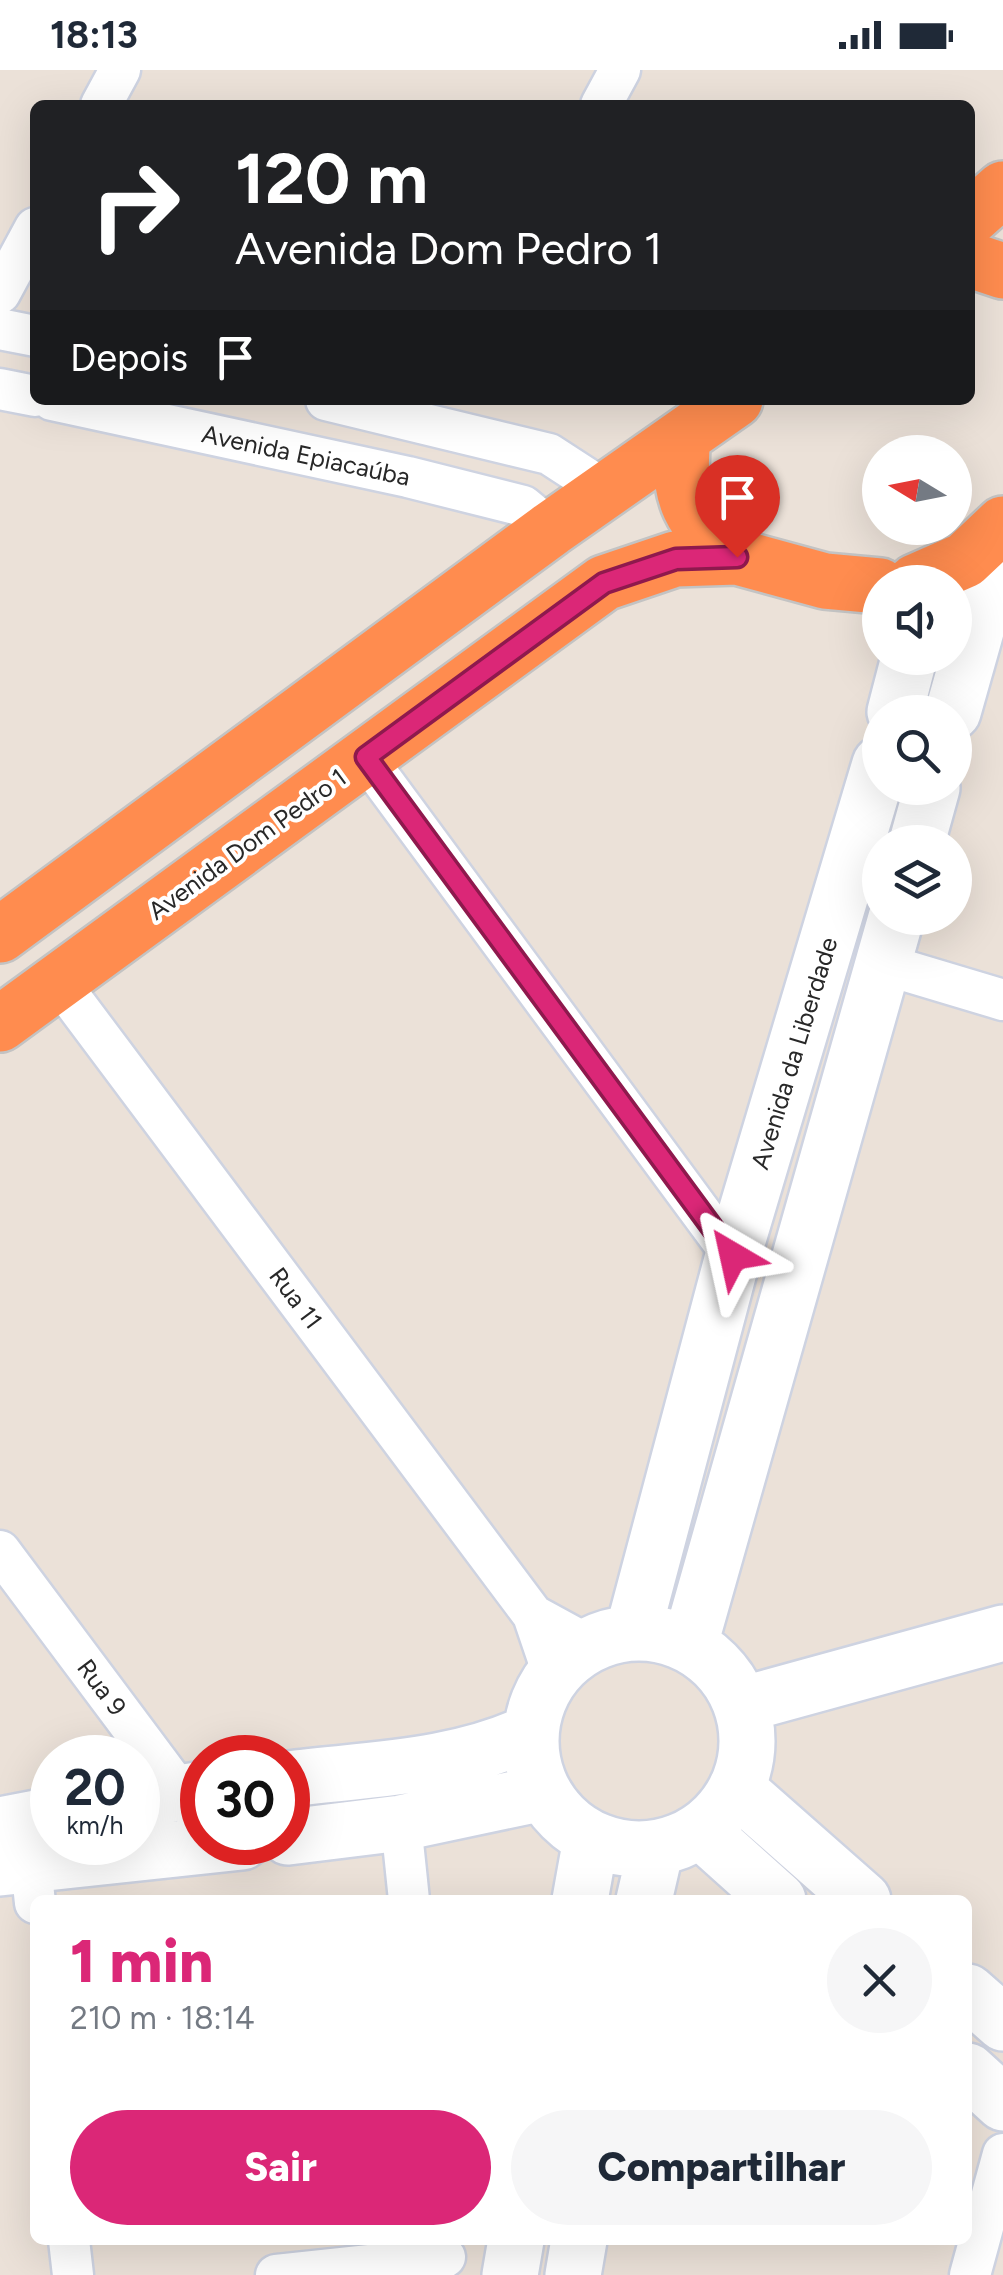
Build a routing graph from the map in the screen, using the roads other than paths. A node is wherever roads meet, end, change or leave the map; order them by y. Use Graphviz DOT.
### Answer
graph roads {
  1 [pos="120,70"];
  2 [pos="620,70"];
  3 [pos="104,100"];
  4 [pos="603,100"];
  5 [pos="1003,188"];
  6 [pos="975,213"];
  7 [pos="30,237"];
  8 [pos="975,262"];
  9 [pos="1003,271"];
  10 [pos="0,293"];
  11 [pos="0,328"];
  12 [pos="30,335"];
  13 [pos="0,389"];
  14 [pos="30,395"];
  15 [pos="75,405"];
  16 [pos="372,405"];
  17 [pos="728,405"];
  18 [pos="428,411"];
  19 [pos="683,439"];
  20 [pos="606,491"];
  21 [pos="1003,524"];
  22 [pos="551,529"];
  23 [pos="1003,535"];
  24 [pos="737,557"];
  25 [pos="952,565"];
  26 [pos="862,585"];
  27 [pos="958,695"];
  28 [pos="366,757"];
  29 [pos="868,805"];
  30 [pos="0,935"];
  31 [pos="889,941"];
  32 [pos="58,982"];
  33 [pos="1003,1000"];
  34 [pos="0,1024"];
  35 [pos="733,1256"];
  36 [pos="0,1551"];
  37 [pos="1003,1632"];
  38 [pos="690,1644"];
  39 [pos="592,1650"];
  40 [pos="741,1705"];
  41 [pos="531,1732"];
  42 [pos="310,1776"];
  43 [pos="736,1788"];
  44 [pos="180,1792"];
  45 [pos="543,1793"];
  46 [pos="401,1823"];
  47 [pos="180,1824"];
  48 [pos="310,1834"];
  49 [pos="591,1838"];
  50 [pos="667,1860"];
  51 [pos="17,1865"];
  52 [pos="408,1895"];
  53 [pos="581,1895"];
  54 [pos="764,1895"];
  55 [pos="857,1895"];
  56 [pos="972,1996"];
  57 [pos="1003,2024"];
  58 [pos="972,2075"];
  59 [pos="1003,2103"];
  60 [pos="1003,2154"];
  61 [pos="70,2245"];
  62 [pos="515,2245"];
  63 [pos="578,2245"];
  64 [pos="445,2258"];
  65 [pos="73,2275"];
  66 [pos="276,2275"];
  67 [pos="510,2275"];
  68 [pos="573,2275"];
  69 [pos="970,2275"];
  1 -- 3 [label="street"];
  2 -- 4 [label="street"];
  5 -- 6 [label="highway"];
  7 -- 10 [label="street"];
  8 -- 9 [label="highway"];
  11 -- 12 [label="street"];
  13 -- 14 [label="street"];
  15 -- 22 [label="street, Avenida Epiacaúba"];
  16 -- 18 [label="street"];
  17 -- 19 [label="highway"];
  18 -- 20 [label="street"];
  19 -- 20 [label="highway"];
  19 -- 24 [label="highway"];
  20 -- 22 [label="highway"];
  21 -- 25 [label="highway, Avenida Dom Pedro 1"];
  22 -- 30 [label="highway"];
  23 -- 27 [label="main road"];
  24 -- 26 [label="highway, Avenida Dom Pedro 1"];
  24 -- 28 [label="highway, Avenida Dom Pedro 1"];
  28 -- 32 [label="highway, Avenida Dom Pedro 1"];
  28 -- 35 [label="street"];
  29 -- 35 [label="main road, Avenida da Liberdade"];
  31 -- 33 [label="street"];
  31 -- 38 [label="main road"];
  32 -- 34 [label="highway, Avenida Dom Pedro 1"];
  32 -- 39 [label="street, Rua 11"];
  35 -- 39 [label="main road, Avenida da Liberdade"];
  36 -- 44 [label="street, Rua 9"];
  37 -- 40 [label="main road"];
  38 -- 39 [label="main road"];
  38 -- 40 [label="main road"];
  39 -- 41 [label="main road"];
  40 -- 43 [label="main road"];
  41 -- 42 [label="main road"];
  41 -- 45 [label="main road"];
  43 -- 50 [label="main road"];
  43 -- 55 [label="main road"];
  45 -- 46 [label="main road"];
  45 -- 49 [label="main road"];
  46 -- 48 [label="main road"];
  46 -- 52 [label="street"];
  47 -- 51 [label="main road"];
  49 -- 50 [label="main road"];
  49 -- 53 [label="main road"];
  50 -- 54 [label="main road"];
  56 -- 57 [label="main road"];
  58 -- 59 [label="main road"];
  60 -- 69 [label="street"];
  61 -- 65 [label="street"];
  62 -- 67 [label="main road"];
  63 -- 68 [label="main road"];
  64 -- 66 [label="street"];
}
